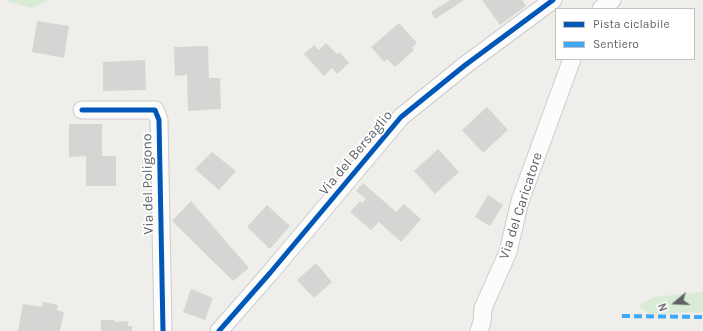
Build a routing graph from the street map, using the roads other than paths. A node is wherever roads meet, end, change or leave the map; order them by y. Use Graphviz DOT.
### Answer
graph roads {
  1 [pos="553,0"];
  2 [pos="612,0"];
  3 [pos="602,8"];
  4 [pos="572,60"];
  5 [pos="82,110"];
  6 [pos="163,331"];
  7 [pos="219,331"];
  8 [pos="479,331"];
  1 -- 7 [label="street, Via del Bersaglio"];
  2 -- 3 [label="street"];
  4 -- 8 [label="street, Via del Caricatore"];
  5 -- 6 [label="street, Via del Poligono"];
}
